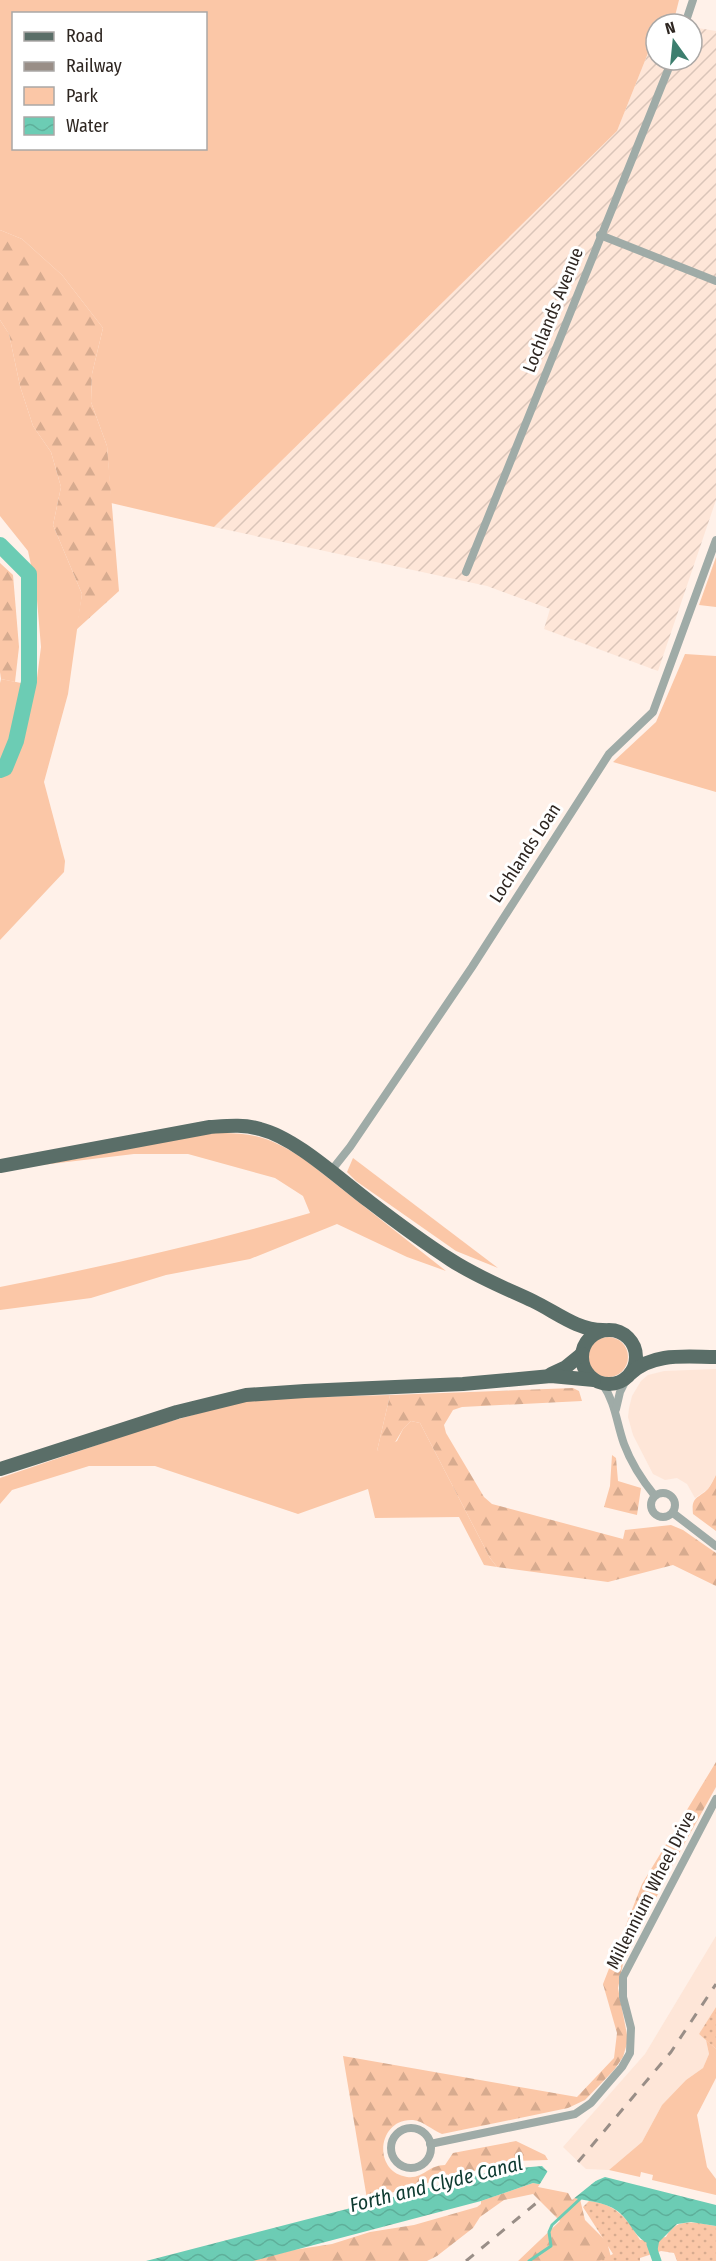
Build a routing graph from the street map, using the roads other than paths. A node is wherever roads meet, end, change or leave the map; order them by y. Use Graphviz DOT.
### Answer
graph roads {
  1 [pos="667,72"];
  2 [pos="600,235"];
  3 [pos="716,281"];
  4 [pos="716,540"];
  5 [pos="466,572"];
  6 [pos="0,1166"];
  7 [pos="331,1171"];
  8 [pos="556,1313"];
  9 [pos="603,1330"];
  10 [pos="634,1345"];
  11 [pos="583,1352"];
  12 [pos="716,1357"];
  13 [pos="668,1358"];
  14 [pos="630,1375"];
  15 [pos="540,1377"];
  16 [pos="598,1381"];
  17 [pos="616,1409"];
  18 [pos="0,1469"];
  19 [pos="655,1496"];
  20 [pos="673,1512"];
  21 [pos="716,1546"];
  22 [pos="716,1799"];
  23 [pos="430,2144"];
  1 -- 2 [label="street, Lochlands Avenue"];
  2 -- 3 [label="street"];
  2 -- 5 [label="street, Lochlands Avenue"];
  4 -- 7 [label="street, Lochlands Loan"];
  6 -- 7 [label="main road"];
  7 -- 8 [label="main road"];
  8 -- 9 [label="main road"];
  8 -- 11 [label="main road"];
  9 -- 10 [label="main road"];
  9 -- 11 [label="main road"];
  10 -- 13 [label="main road"];
  10 -- 14 [label="main road"];
  11 -- 15 [label="main road"];
  11 -- 16 [label="main road"];
  12 -- 13 [label="main road"];
  13 -- 14 [label="main road"];
  14 -- 16 [label="main road"];
  14 -- 17 [label="street"];
  15 -- 16 [label="main road"];
  15 -- 18 [label="main road"];
  16 -- 17 [label="street"];
  17 -- 19 [label="street"];
  19 -- 20 [label="street"];
  19 -- 20 [label="street"];
  20 -- 21 [label="street"];
  22 -- 23 [label="street, Millennium Wheel Drive"];
  23 -- 23 [label="street"];
}
